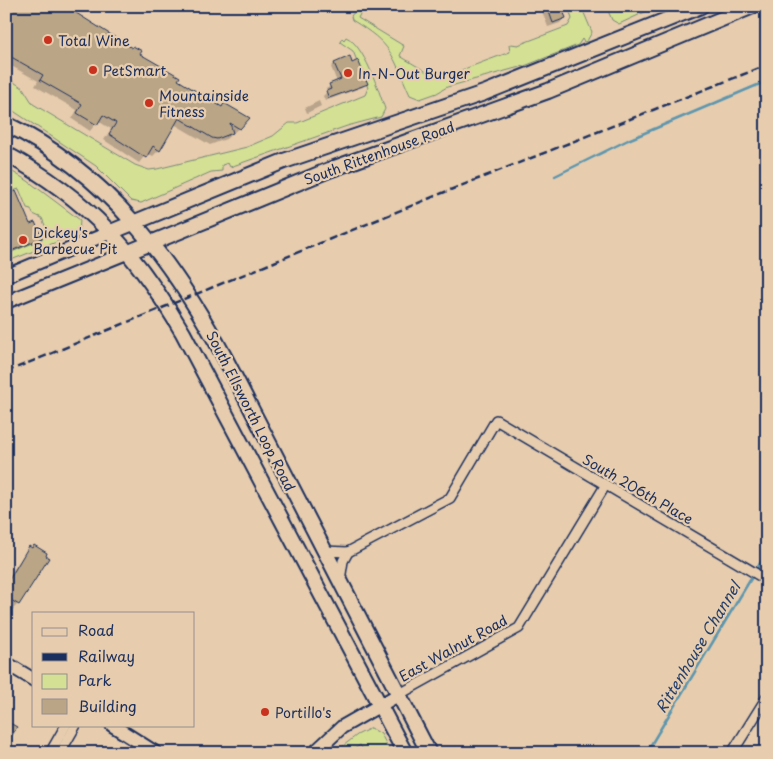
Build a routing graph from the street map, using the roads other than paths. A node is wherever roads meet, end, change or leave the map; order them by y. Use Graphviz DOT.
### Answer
graph roads {
  1 [pos="701,6"];
  2 [pos="732,6"];
  3 [pos="753,6"];
  4 [pos="721,19"];
  5 [pos="611,43"];
  6 [pos="548,92"];
  7 [pos="404,122"];
  8 [pos="6,124"];
  9 [pos="411,141"];
  10 [pos="6,154"];
  11 [pos="135,223"];
  12 [pos="111,232"];
  13 [pos="152,243"];
  14 [pos="129,252"];
  15 [pos="6,276"];
  16 [pos="6,302"];
  17 [pos="605,486"];
  18 [pos="323,551"];
  19 [pos="348,552"];
  20 [pos="767,580"];
  21 [pos="340,582"];
  22 [pos="6,663"];
  23 [pos="32,679"];
  24 [pos="398,695"];
  25 [pos="767,697"];
  26 [pos="381,705"];
  27 [pos="65,726"];
  28 [pos="75,726"];
  29 [pos="114,726"];
  30 [pos="50,753"];
  31 [pos="60,753"];
  32 [pos="156,753"];
  33 [pos="314,753"];
  34 [pos="405,753"];
  35 [pos="429,753"];
  36 [pos="732,753"];
  1 -- 5 [label="main road, South Rittenhouse Road"];
  2 -- 4 [label="main road"];
  3 -- 4 [label="main road, South Rittenhouse Road"];
  4 -- 6 [label="main road, South Rittenhouse Road"];
  5 -- 6 [label="main road"];
  5 -- 7 [label="main road, South Rittenhouse Road"];
  6 -- 9 [label="main road, South Rittenhouse Road"];
  7 -- 9 [label="main road"];
  7 -- 11 [label="main road, South Rittenhouse Road"];
  8 -- 11 [label="main road, South Ellsworth Loop Road"];
  9 -- 13 [label="main road, South Rittenhouse Road"];
  10 -- 12 [label="main road, South Ellsworth Loop Road"];
  11 -- 12 [label="main road, South Rittenhouse Road"];
  11 -- 13 [label="main road, South Ellsworth Loop Road"];
  12 -- 14 [label="main road, South Ellsworth Loop Road"];
  12 -- 15 [label="main road, South Rittenhouse Road"];
  13 -- 14 [label="main road, South Rittenhouse Road"];
  13 -- 18 [label="main road, South Ellsworth Loop Road"];
  14 -- 16 [label="main road, South Rittenhouse Road"];
  14 -- 26 [label="main road, South Ellsworth Loop Road"];
  17 -- 19 [label="street, South 206th Place"];
  17 -- 20 [label="street, South 206th Place"];
  17 -- 24 [label="street, East Walnut Road"];
  18 -- 19 [label="street"];
  18 -- 21 [label="main road, South Ellsworth Loop Road"];
  19 -- 21 [label="street"];
  21 -- 24 [label="main road, South Ellsworth Loop Road"];
  22 -- 23 [label="main road"];
  24 -- 26 [label="main road, East Walnut Road"];
  24 -- 35 [label="main road, South Ellsworth Loop Road"];
  25 -- 36 [label="street"];
  26 -- 33 [label="main road, East Walnut Road"];
  26 -- 34 [label="main road, South Ellsworth Loop Road"];
  27 -- 30 [label="street"];
  28 -- 31 [label="street"];
  29 -- 32 [label="main road"];
}
